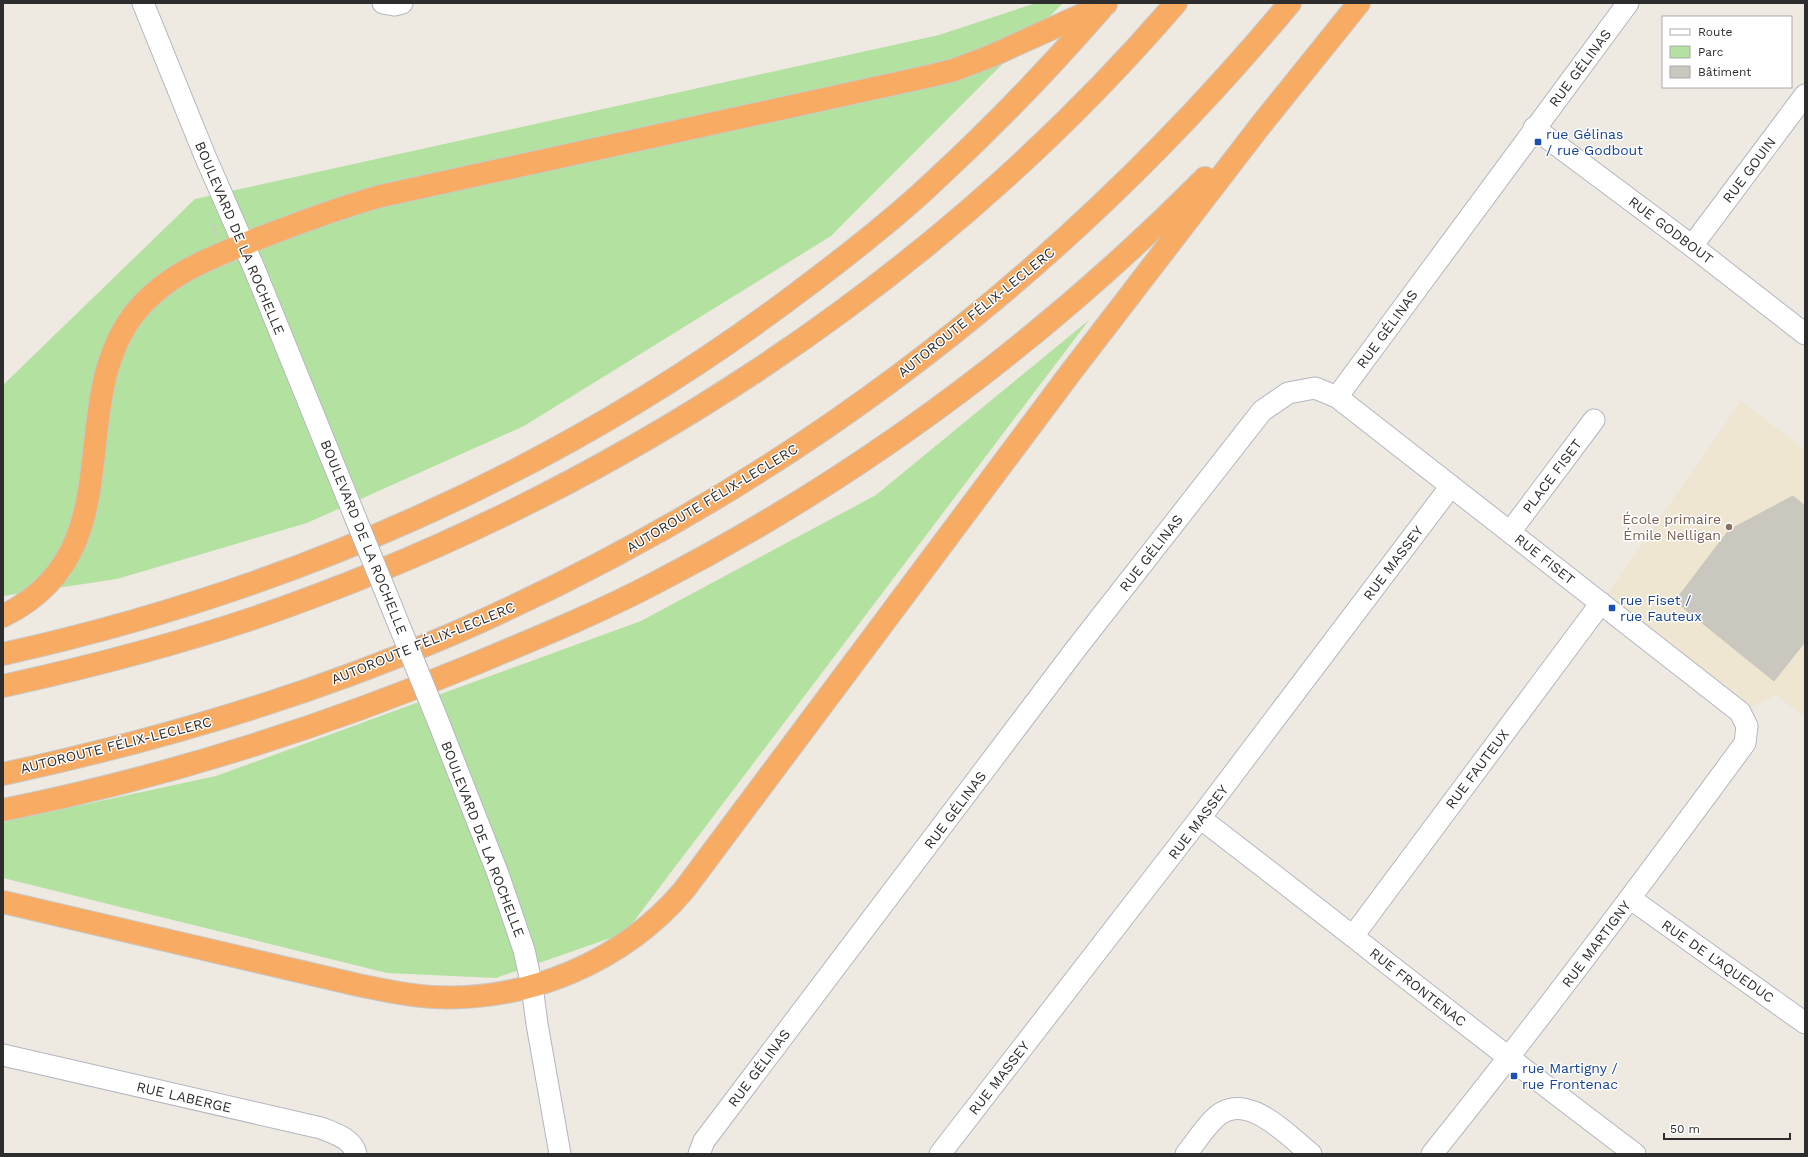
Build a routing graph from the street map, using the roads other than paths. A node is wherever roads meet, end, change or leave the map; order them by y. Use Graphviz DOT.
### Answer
graph roads {
  1 [pos="143,3"];
  2 [pos="383,3"];
  3 [pos="402,3"];
  4 [pos="1176,3"];
  5 [pos="1290,3"];
  6 [pos="1359,3"];
  7 [pos="1628,3"];
  8 [pos="1106,4"];
  9 [pos="1805,95"];
  10 [pos="1260,126"];
  11 [pos="1534,128"];
  12 [pos="244,245"];
  13 [pos="1692,246"];
  14 [pos="1805,334"];
  15 [pos="1337,397"];
  16 [pos="1594,420"];
  17 [pos="1451,486"];
  18 [pos="1510,532"];
  19 [pos="1601,603"];
  20 [pos="3,616"];
  21 [pos="3,654"];
  22 [pos="3,686"];
  23 [pos="1747,726"];
  24 [pos="3,774"];
  25 [pos="3,810"];
  26 [pos="1200,818"];
  27 [pos="1631,899"];
  28 [pos="3,902"];
  29 [pos="1353,936"];
  30 [pos="532,986"];
  31 [pos="1802,1013"];
  32 [pos="3,1055"];
  33 [pos="1509,1059"];
  34 [pos="356,1154"];
  35 [pos="560,1154"];
  36 [pos="699,1154"];
  37 [pos="940,1154"];
  38 [pos="1186,1154"];
  39 [pos="1311,1154"];
  40 [pos="1432,1154"];
  41 [pos="1635,1154"];
  1 -- 12 [label="street, BOULEVARD DE LA ROCHELLE"];
  2 -- 3 [label="street"];
  4 -- 22 [label="highway"];
  5 -- 24 [label="highway, AUTOROUTE FÉLIX-LECLERC"];
  6 -- 10 [label="highway"];
  7 -- 11 [label="street, RUE GÉLINAS"];
  8 -- 12 [label="highway"];
  8 -- 21 [label="highway"];
  9 -- 13 [label="street, RUE GOUIN"];
  10 -- 25 [label="highway"];
  10 -- 30 [label="highway"];
  11 -- 13 [label="street, RUE GODBOUT"];
  11 -- 15 [label="street, RUE GÉLINAS"];
  12 -- 20 [label="highway"];
  12 -- 30 [label="street, BOULEVARD DE LA ROCHELLE, bridge"];
  13 -- 14 [label="street, RUE GODBOUT"];
  15 -- 17 [label="street, RUE FISET"];
  15 -- 36 [label="street, RUE GÉLINAS"];
  16 -- 18 [label="street, PLACE FISET"];
  17 -- 18 [label="street, RUE FISET"];
  17 -- 26 [label="street, RUE MASSEY"];
  18 -- 19 [label="street, RUE FISET"];
  19 -- 23 [label="street, RUE FISET"];
  19 -- 29 [label="street, RUE FAUTEUX"];
  23 -- 27 [label="street, RUE MARTIGNY"];
  26 -- 29 [label="street, RUE FRONTENAC"];
  26 -- 37 [label="street, RUE MASSEY"];
  27 -- 31 [label="street, RUE DE L'AQUEDUC"];
  27 -- 33 [label="street, RUE MARTIGNY"];
  28 -- 30 [label="highway"];
  29 -- 33 [label="street, RUE FRONTENAC"];
  30 -- 35 [label="street, BOULEVARD DE LA ROCHELLE"];
  32 -- 34 [label="street, RUE LABERGE"];
  33 -- 40 [label="street, RUE MARTIGNY"];
  33 -- 41 [label="street, RUE FRONTENAC"];
  38 -- 39 [label="street"];
}
